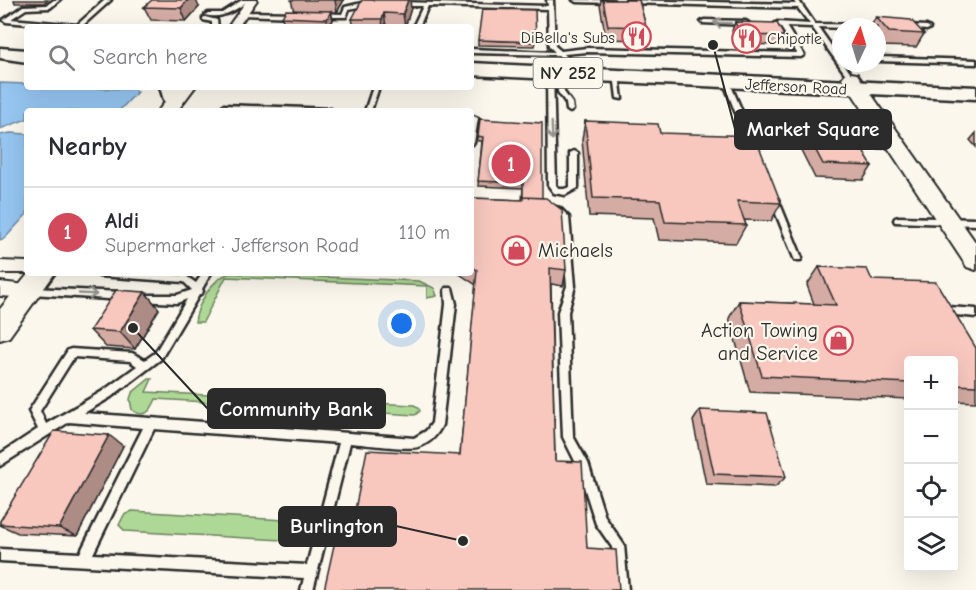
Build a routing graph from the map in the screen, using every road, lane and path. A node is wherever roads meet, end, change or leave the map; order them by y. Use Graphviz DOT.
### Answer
graph roads {
  1 [pos="57,0"];
  2 [pos="108,0"];
  3 [pos="246,0"];
  4 [pos="252,0"];
  5 [pos="550,0"];
  6 [pos="576,0"];
  7 [pos="594,0"];
  8 [pos="376,3"];
  9 [pos="388,3"];
  10 [pos="797,3"];
  11 [pos="426,4"];
  12 [pos="551,8"];
  13 [pos="243,14"];
  14 [pos="704,22"];
  15 [pos="47,24"];
  16 [pos="81,24"];
  17 [pos="215,24"];
  18 [pos="235,24"];
  19 [pos="417,24"];
  20 [pos="756,24"];
  21 [pos="773,24"];
  22 [pos="782,24"];
  23 [pos="813,25"];
  24 [pos="832,26"];
  25 [pos="886,27"];
  26 [pos="891,27"];
  27 [pos="900,27"];
  28 [pos="927,28"];
  29 [pos="0,44"];
  30 [pos="24,46"];
  31 [pos="474,51"];
  32 [pos="0,53"];
  33 [pos="560,53"];
  34 [pos="24,56"];
  35 [pos="886,58"];
  36 [pos="976,62"];
  37 [pos="474,69"];
  38 [pos="559,73"];
  39 [pos="616,75"];
  40 [pos="976,82"];
  41 [pos="727,83"];
  42 [pos="855,84"];
  43 [pos="182,90"];
  44 [pos="375,90"];
  45 [pos="976,93"];
  46 [pos="620,98"];
  47 [pos="170,100"];
  48 [pos="223,108"];
  49 [pos="251,108"];
  50 [pos="369,108"];
  51 [pos="570,110"];
  52 [pos="852,145"];
  53 [pos="897,146"];
  54 [pos="574,153"];
  55 [pos="755,153"];
  56 [pos="771,193"];
  57 [pos="535,208"];
  58 [pos="898,220"];
  59 [pos="949,221"];
  60 [pos="976,222"];
  61 [pos="798,258"];
  62 [pos="976,261"];
  63 [pos="0,267"];
  64 [pos="24,274"];
  65 [pos="142,276"];
  66 [pos="206,276"];
  67 [pos="33,277"];
  68 [pos="0,289"];
  69 [pos="449,290"];
  70 [pos="198,291"];
  71 [pos="949,311"];
  72 [pos="976,313"];
  73 [pos="0,329"];
  74 [pos="145,366"];
  75 [pos="67,417"];
  76 [pos="151,423"];
  77 [pos="44,431"];
  78 [pos="346,438"];
  79 [pos="0,461"];
  80 [pos="0,555"];
  81 [pos="83,560"];
  82 [pos="311,572"];
  83 [pos="307,590"];
  84 [pos="622,590"];
  1 -- 15 [label="lane"];
  2 -- 16 [label="lane"];
  3 -- 17 [label="lane"];
  4 -- 13 [label="street"];
  5 -- 12 [label="lane"];
  6 -- 7 [label="lane"];
  7 -- 10 [label="lane"];
  8 -- 13 [label="lane"];
  9 -- 11 [label="lane"];
  10 -- 23 [label="lane"];
  11 -- 12 [label="lane"];
  11 -- 19 [label="lane"];
  12 -- 33 [label="lane"];
  13 -- 18 [label="street"];
  20 -- 14 [label="lane, one-way"];
  21 -- 22 [label="lane"];
  22 -- 23 [label="lane"];
  22 -- 33 [label="lane"];
  23 -- 24 [label="lane"];
  23 -- 42 [label="lane"];
  25 -- 26 [label="lane"];
  27 -- 28 [label="lane"];
  29 -- 30 [label="main road"];
  31 -- 33 [label="lane"];
  32 -- 34 [label="main road"];
  33 -- 38 [label="lane"];
  35 -- 36 [label="lane"];
  37 -- 38 [label="main road, Jefferson Road / NY 252"];
  38 -- 39 [label="main road, Jefferson Road / NY 252"];
  38 -- 51 [label="lane"];
  38 -- 54 [label="lane, one-way"];
  39 -- 41 [label="main road, Jefferson Road / NY 252"];
  39 -- 42 [label="main road, Jefferson Road / NY 252"];
  39 -- 46 [label="lane"];
  40 -- 42 [label="main road, Jefferson Road / NY 252"];
  41 -- 42 [label="main road, Jefferson Road / NY 252"];
  41 -- 55 [label="lane"];
  42 -- 45 [label="main road, Jefferson Road / NY 252"];
  42 -- 53 [label="street"];
  43 -- 47 [label="street"];
  44 -- 50 [label="lane"];
  48 -- 49 [label="lane"];
  52 -- 53 [label="lane"];
  53 -- 59 [label="street"];
  56 -- 61 [label="lane"];
  57 -- 84 [label="lane"];
  58 -- 59 [label="lane"];
  59 -- 60 [label="lane"];
  59 -- 62 [label="street"];
  63 -- 64 [label="street"];
  65 -- 70 [label="lane"];
  66 -- 70 [label="lane"];
  67 -- 68 [label="street"];
  67 -- 70 [label="lane, one-way"];
  67 -- 73 [label="street"];
  69 -- 78 [label="lane"];
  70 -- 74 [label="lane"];
  71 -- 72 [label="lane"];
  74 -- 75 [label="lane"];
  74 -- 77 [label="lane"];
  75 -- 76 [label="lane"];
  75 -- 77 [label="lane"];
  76 -- 78 [label="lane"];
  76 -- 81 [label="lane"];
  77 -- 79 [label="lane"];
  78 -- 82 [label="lane"];
  80 -- 81 [label="lane"];
  81 -- 82 [label="lane"];
  82 -- 83 [label="lane"];
}
